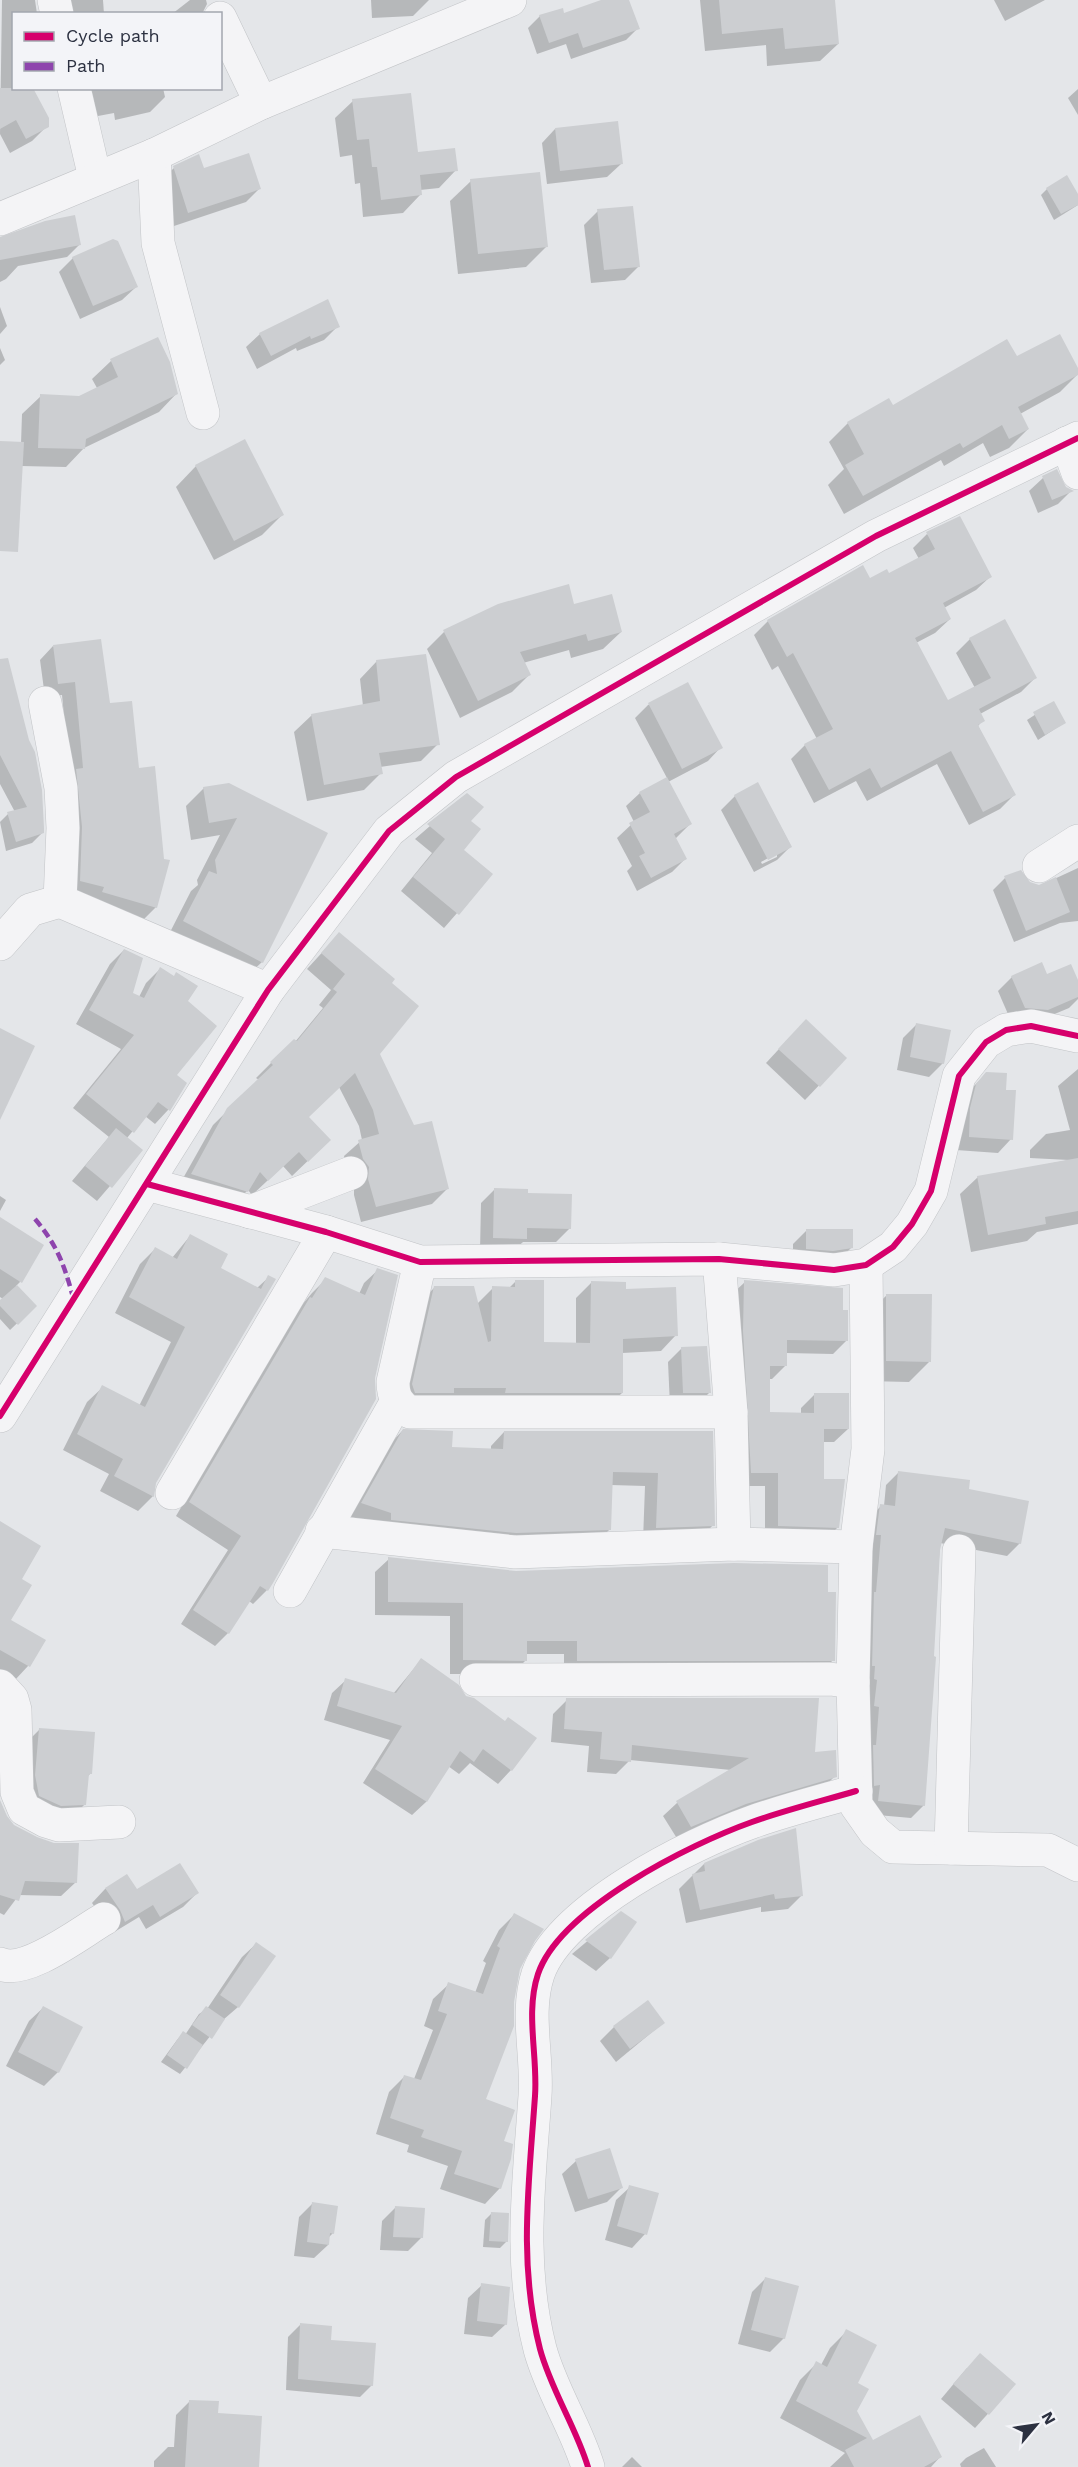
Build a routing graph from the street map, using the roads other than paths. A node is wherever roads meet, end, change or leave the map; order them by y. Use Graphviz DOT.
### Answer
graph roads {
  1 [pos="500,2"];
  2 [pos="222,20"];
  3 [pos="74,90"];
  4 [pos="261,103"];
  5 [pos="154,155"];
  6 [pos="95,178"];
  7 [pos="0,219"];
  8 [pos="203,413"];
  9 [pos="1074,451"];
  10 [pos="45,703"];
  11 [pos="1078,841"];
  12 [pos="1039,866"];
  13 [pos="60,902"];
  14 [pos="0,944"];
  15 [pos="268,990"];
  16 [pos="1078,1036"];
  17 [pos="351,1173"];
  18 [pos="147,1184"];
  19 [pos="250,1212"];
  20 [pos="326,1232"];
  21 [pos="719,1260"];
  22 [pos="420,1262"];
  23 [pos="866,1265"];
  24 [pos="396,1401"];
  25 [pos="731,1412"];
  26 [pos="0,1416"];
  27 [pos="172,1493"];
  28 [pos="322,1531"];
  29 [pos="734,1544"];
  30 [pos="856,1547"];
  31 [pos="959,1551"];
  32 [pos="291,1591"];
  33 [pos="476,1680"];
  34 [pos="853,1682"];
  35 [pos="0,1686"];
  36 [pos="856,1791"];
  37 [pos="119,1822"];
  38 [pos="951,1848"];
  39 [pos="1078,1865"];
  40 [pos="104,1918"];
  41 [pos="0,1964"];
  42 [pos="588,2467"];
  1 -- 4 [label="street"];
  2 -- 4 [label="street"];
  3 -- 6 [label="street"];
  4 -- 5 [label="street"];
  5 -- 6 [label="street"];
  5 -- 8 [label="street"];
  6 -- 7 [label="street"];
  9 -- 15 [label="street"];
  10 -- 13 [label="street"];
  11 -- 12 [label="street"];
  13 -- 14 [label="street"];
  13 -- 15 [label="street"];
  15 -- 18 [label="street"];
  16 -- 23 [label="street"];
  17 -- 19 [label="street"];
  18 -- 19 [label="street"];
  18 -- 26 [label="street"];
  19 -- 20 [label="street"];
  20 -- 22 [label="street"];
  20 -- 27 [label="street"];
  21 -- 22 [label="street"];
  21 -- 23 [label="street"];
  21 -- 25 [label="street"];
  22 -- 24 [label="street"];
  23 -- 30 [label="street"];
  24 -- 25 [label="street"];
  24 -- 28 [label="street"];
  25 -- 29 [label="street"];
  28 -- 29 [label="street"];
  28 -- 32 [label="street"];
  29 -- 30 [label="street"];
  30 -- 34 [label="street"];
  31 -- 38 [label="street"];
  33 -- 34 [label="street"];
  34 -- 36 [label="street"];
  35 -- 37 [label="street"];
  36 -- 38 [label="street"];
  36 -- 42 [label="street"];
  38 -- 39 [label="street"];
  40 -- 41 [label="street"];
}
